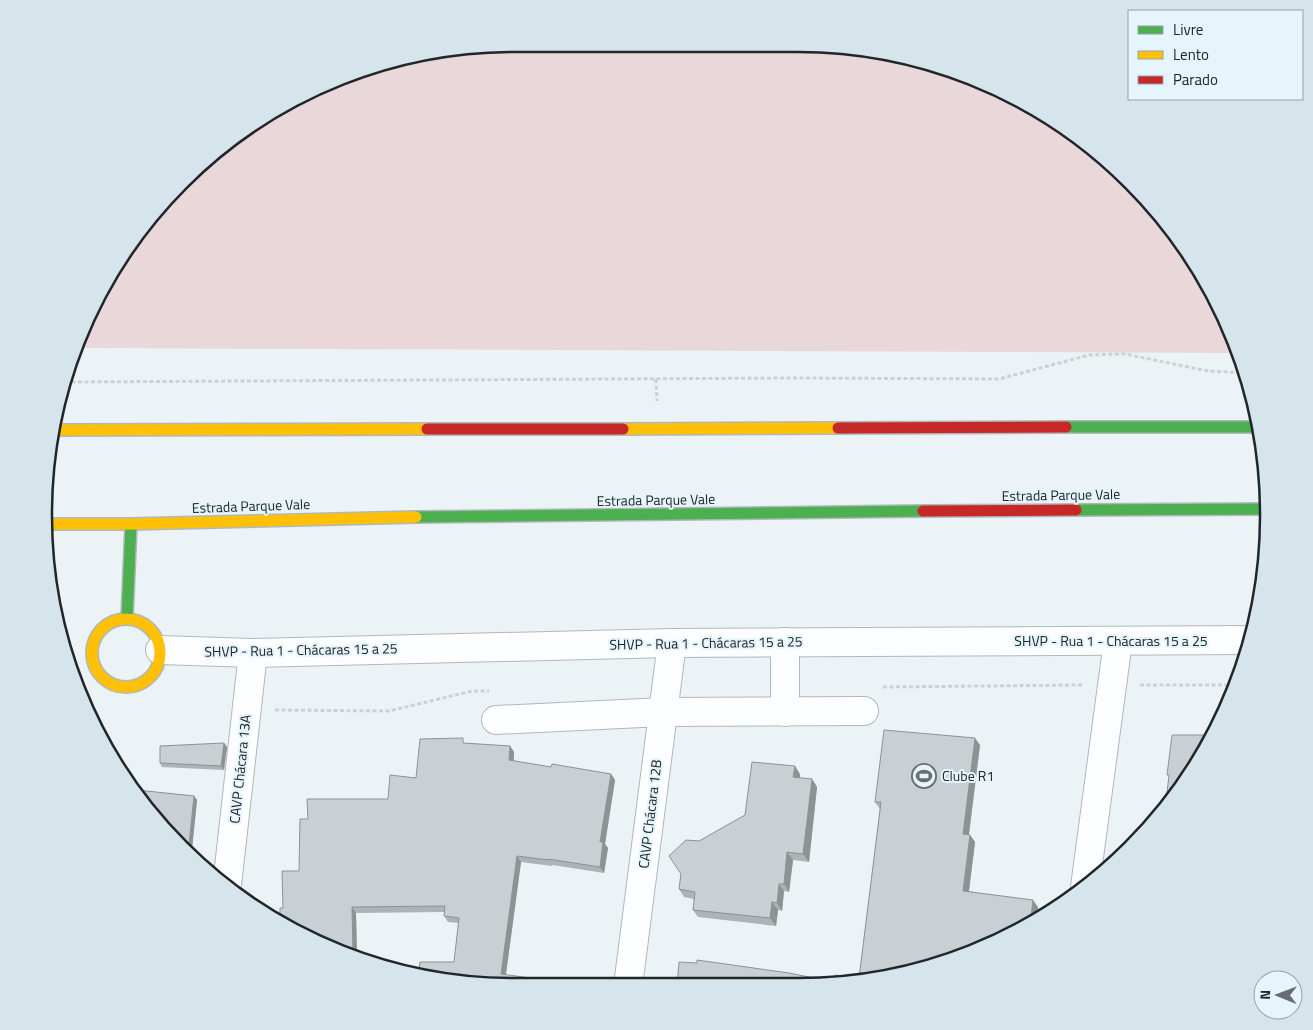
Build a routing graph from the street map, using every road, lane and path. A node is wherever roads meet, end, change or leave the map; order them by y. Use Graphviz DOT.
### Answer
graph roads {
  1 [pos="1238,373"];
  2 [pos="72,382"];
  3 [pos="1252,426"];
  4 [pos="60,430"];
  5 [pos="1260,509"];
  6 [pos="52,524"];
  7 [pos="131,524"];
  8 [pos="127,618"];
  9 [pos="1243,640"];
  10 [pos="1118,641"];
  11 [pos="672,642"];
  12 [pos="785,642"];
  13 [pos="160,650"];
  14 [pos="253,653"];
  15 [pos="864,711"];
  16 [pos="663,712"];
  17 [pos="785,712"];
  18 [pos="496,720"];
  19 [pos="1086,877"];
  20 [pos="228,878"];
  21 [pos="629,978"];
  1 -- 2 [label="path"];
  3 -- 4 [label="main road"];
  5 -- 7 [label="main road, Estrada Parque Vale"];
  6 -- 7 [label="main road, Estrada Parque Vale"];
  7 -- 8 [label="main road"];
  8 -- 13 [label="main road"];
  8 -- 13 [label="main road"];
  9 -- 10 [label="street, SHVP - Rua 1 - Chácaras 15 a 25"];
  10 -- 12 [label="street, SHVP - Rua 1 - Chácaras 15 a 25"];
  10 -- 19 [label="street"];
  11 -- 12 [label="street, SHVP - Rua 1 - Chácaras 15 a 25"];
  11 -- 14 [label="street, SHVP - Rua 1 - Chácaras 15 a 25"];
  11 -- 16 [label="street, CAVP Chácara 12B"];
  12 -- 17 [label="street"];
  13 -- 14 [label="street, SHVP - Rua 1 - Chácaras 15 a 25"];
  14 -- 20 [label="street, CAVP Chácara 13A"];
  15 -- 17 [label="street"];
  16 -- 17 [label="street"];
  16 -- 18 [label="street"];
  16 -- 21 [label="street, CAVP Chácara 12B"];
}
